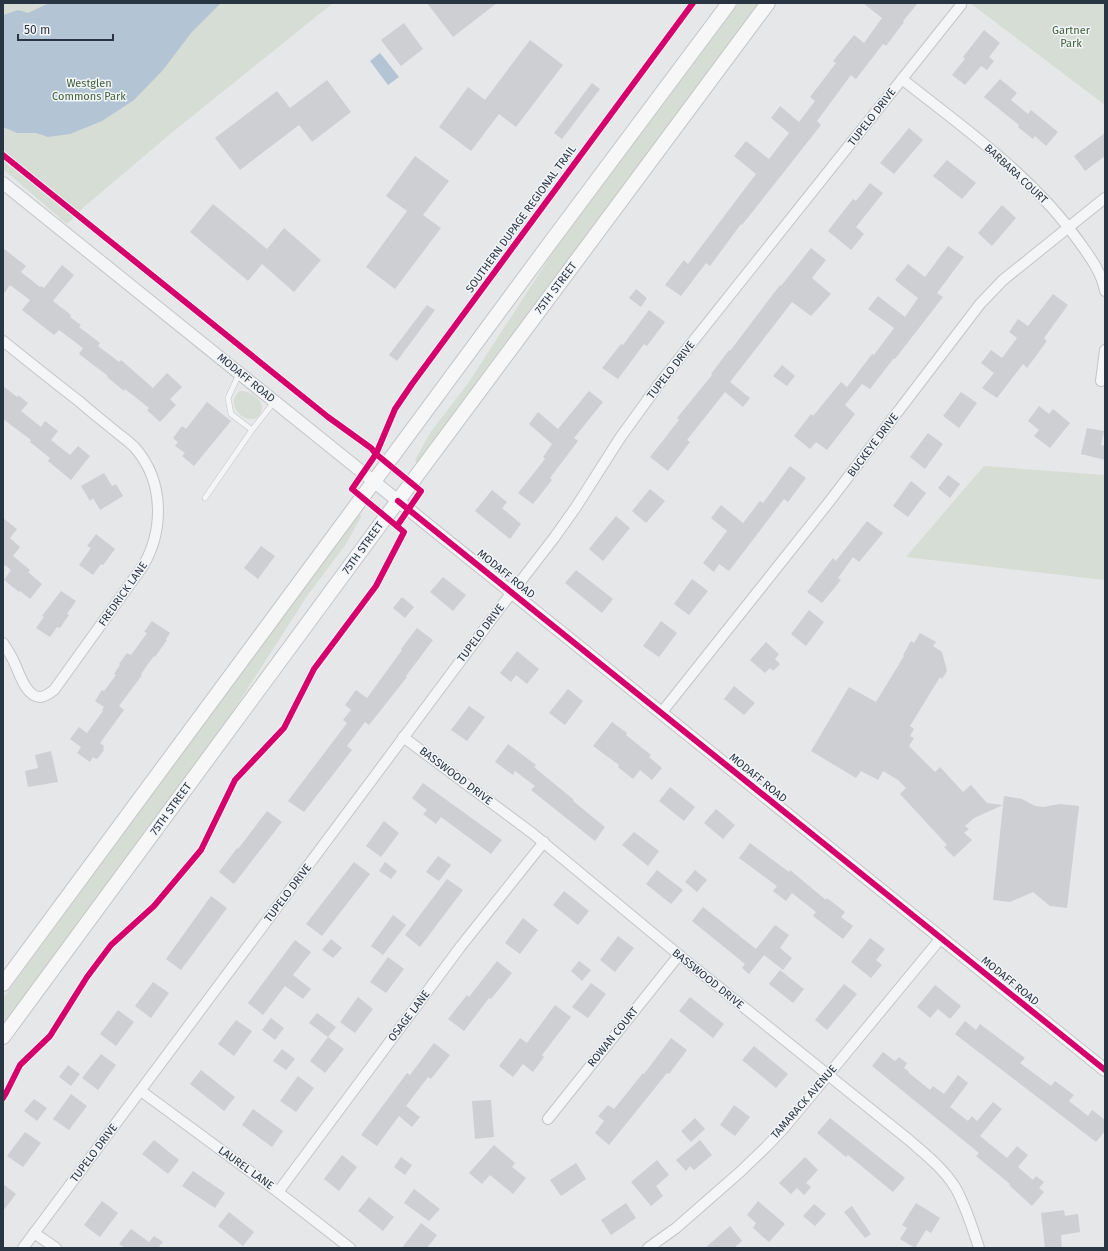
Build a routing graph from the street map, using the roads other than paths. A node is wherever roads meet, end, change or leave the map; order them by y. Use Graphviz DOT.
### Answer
graph roads {
  1 [pos="729,3"];
  2 [pos="768,3"];
  3 [pos="961,5"];
  4 [pos="902,79"];
  5 [pos="3,183"];
  6 [pos="1105,198"];
  7 [pos="1069,227"];
  8 [pos="1105,291"];
  9 [pos="3,341"];
  10 [pos="1105,350"];
  11 [pos="240,373"];
  12 [pos="1101,381"];
  13 [pos="274,401"];
  14 [pos="252,430"];
  15 [pos="374,481"];
  16 [pos="205,498"];
  17 [pos="398,501"];
  18 [pos="512,592"];
  19 [pos="3,643"];
  20 [pos="662,712"];
  21 [pos="403,737"];
  22 [pos="544,842"];
  23 [pos="941,938"];
  24 [pos="678,955"];
  25 [pos="3,984"];
  26 [pos="3,1037"];
  27 [pos="1105,1070"];
  28 [pos="828,1075"];
  29 [pos="141,1091"];
  30 [pos="548,1119"];
  31 [pos="278,1192"];
  32 [pos="34,1233"];
  33 [pos="23,1248"];
  34 [pos="56,1248"];
  35 [pos="350,1248"];
  36 [pos="648,1248"];
  37 [pos="979,1248"];
  1 -- 15 [label="main road"];
  2 -- 17 [label="main road, 75TH STREET"];
  3 -- 4 [label="street, TUPELO DRIVE"];
  4 -- 7 [label="street, BARBARA COURT"];
  4 -- 18 [label="street, TUPELO DRIVE"];
  5 -- 11 [label="street, MODAFF ROAD"];
  6 -- 7 [label="street, BUCKEYE DRIVE"];
  7 -- 8 [label="street, BARBARA COURT"];
  7 -- 20 [label="street, BUCKEYE DRIVE"];
  9 -- 19 [label="street, FREDRICK LANE"];
  10 -- 12 [label="street"];
  11 -- 13 [label="street, MODAFF ROAD"];
  11 -- 14 [label="lane"];
  13 -- 14 [label="lane"];
  13 -- 15 [label="street, MODAFF ROAD"];
  14 -- 16 [label="lane"];
  15 -- 17 [label="street, MODAFF ROAD"];
  15 -- 25 [label="main road"];
  17 -- 18 [label="street, MODAFF ROAD"];
  17 -- 26 [label="main road, 75TH STREET"];
  18 -- 20 [label="street, MODAFF ROAD"];
  18 -- 21 [label="street, TUPELO DRIVE"];
  20 -- 23 [label="street, MODAFF ROAD"];
  21 -- 22 [label="street, BASSWOOD DRIVE"];
  21 -- 29 [label="street, TUPELO DRIVE"];
  22 -- 24 [label="street, BASSWOOD DRIVE"];
  22 -- 31 [label="street, OSAGE LANE"];
  23 -- 27 [label="street, MODAFF ROAD"];
  23 -- 28 [label="street, TAMARACK AVENUE"];
  24 -- 28 [label="street, BASSWOOD DRIVE"];
  24 -- 30 [label="street, ROWAN COURT"];
  28 -- 36 [label="street, TAMARACK AVENUE"];
  28 -- 37 [label="street, BASSWOOD DRIVE"];
  29 -- 31 [label="street, LAUREL LANE"];
  29 -- 32 [label="street, TUPELO DRIVE"];
  31 -- 35 [label="street, LAUREL LANE"];
  32 -- 33 [label="street, TUPELO DRIVE"];
  32 -- 34 [label="street"];
}
